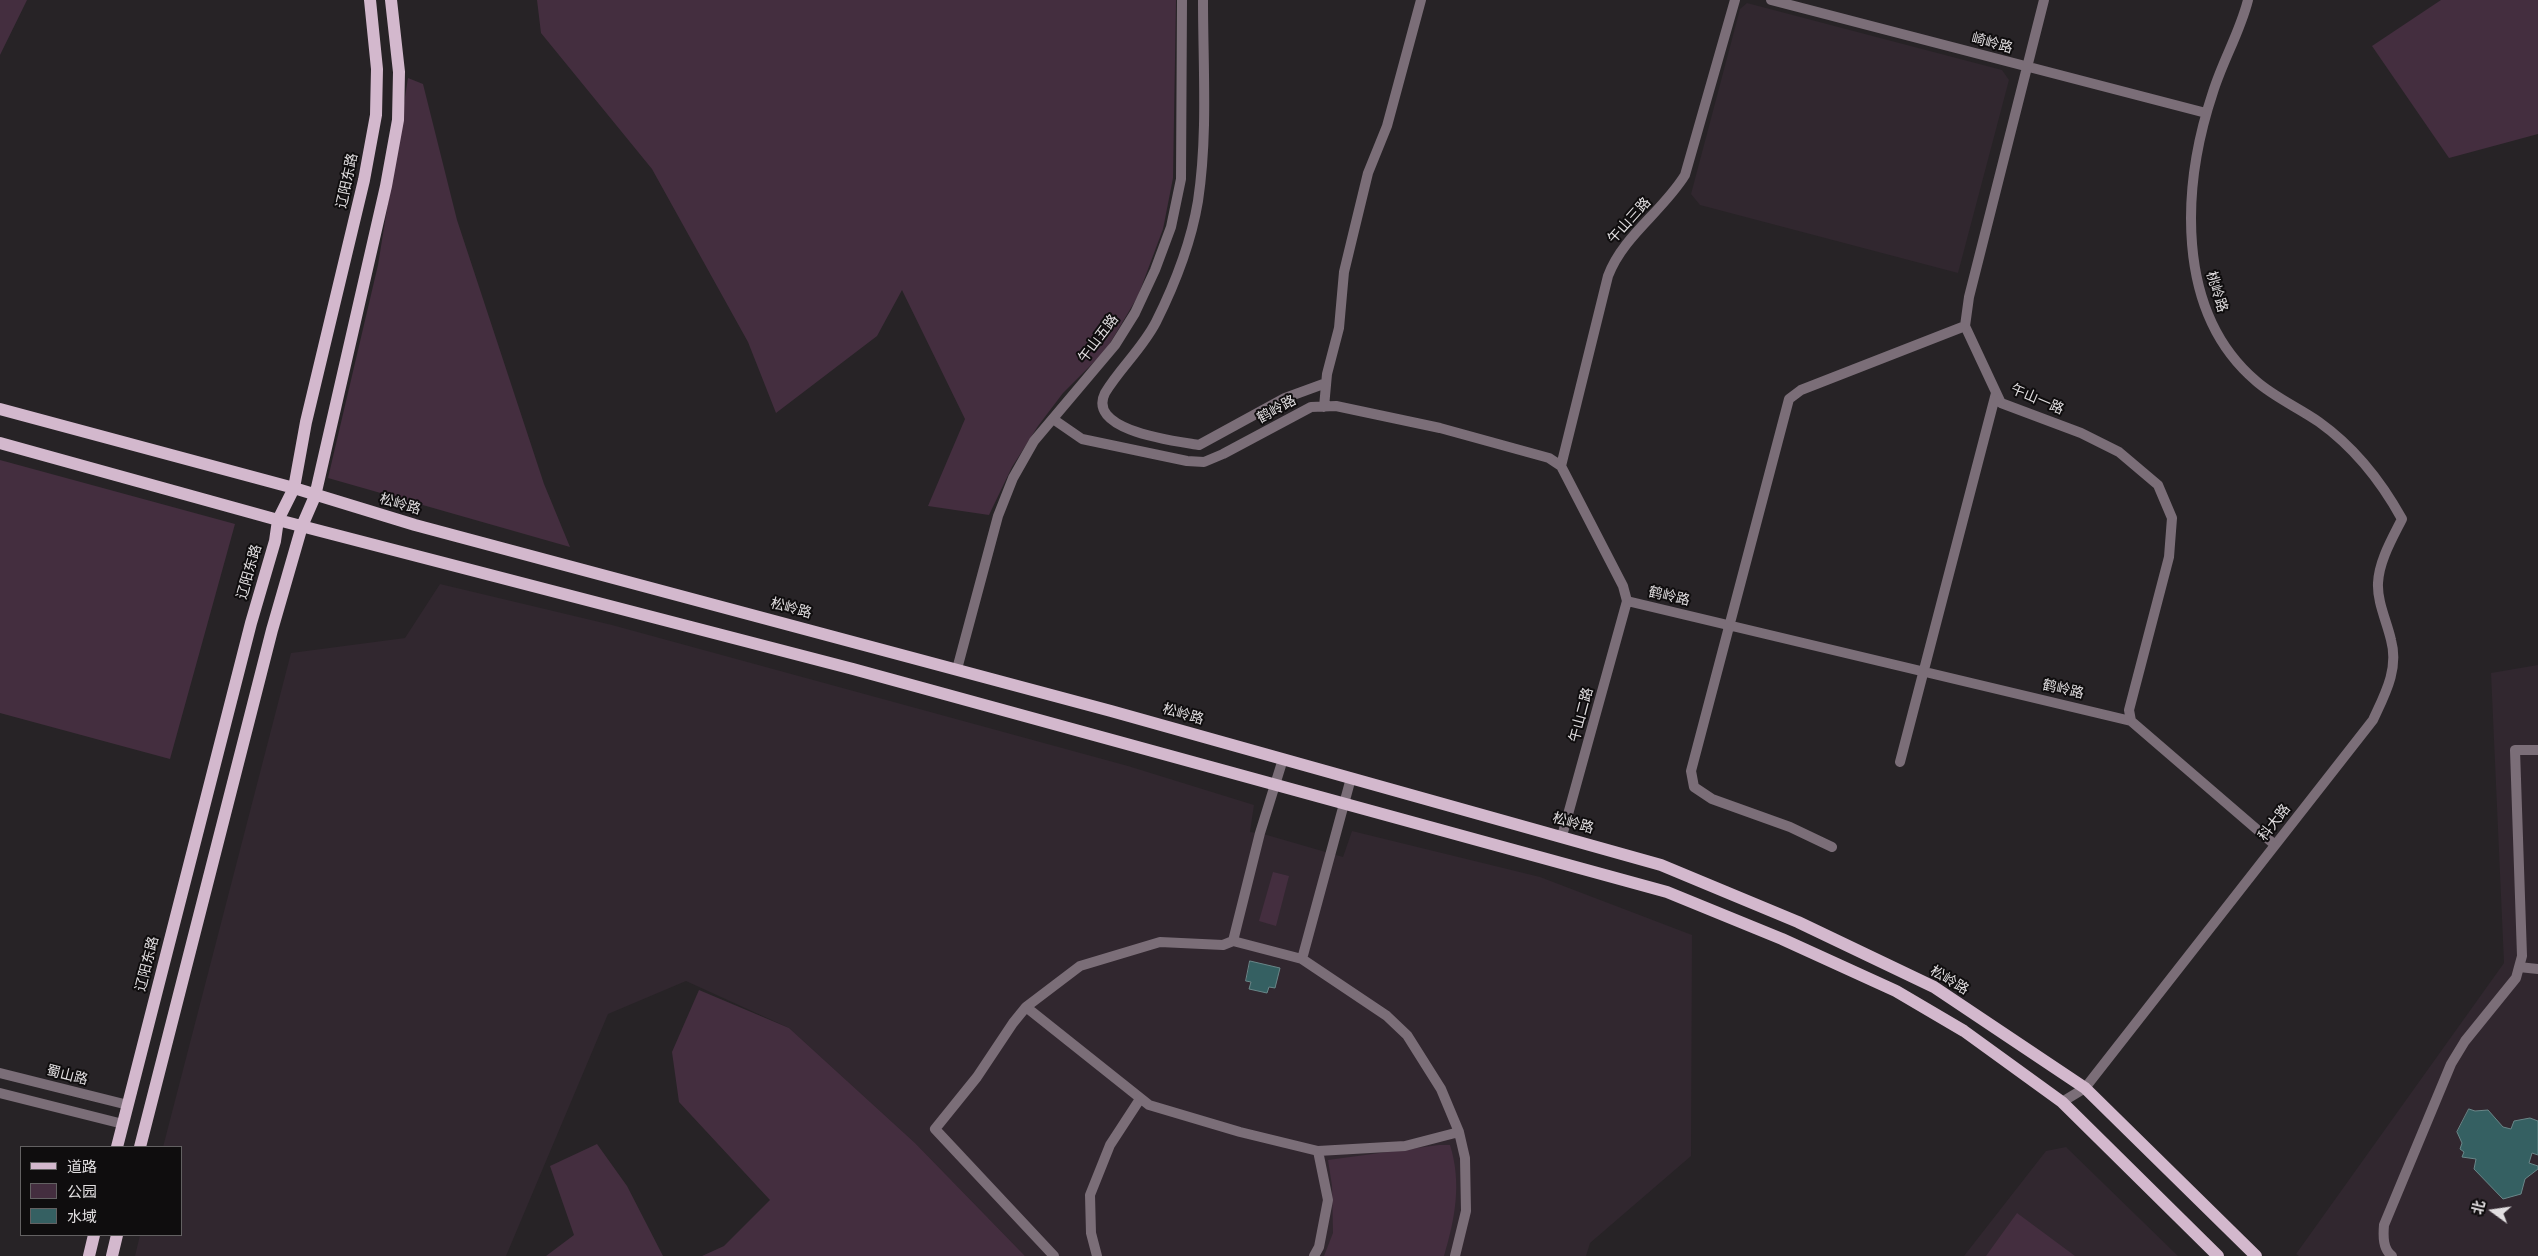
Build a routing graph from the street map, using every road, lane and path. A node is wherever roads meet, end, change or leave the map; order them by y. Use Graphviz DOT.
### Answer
graph roads {
  1 [pos="370,0"];
  2 [pos="391,0"];
  3 [pos="1182,0"];
  4 [pos="1203,0"];
  5 [pos="1421,0"];
  6 [pos="1735,0"];
  7 [pos="1771,0"];
  8 [pos="2044,0"];
  9 [pos="2248,0"];
  10 [pos="2028,68"];
  11 [pos="2206,113"];
  12 [pos="1965,326"];
  13 [pos="1326,383"];
  14 [pos="1996,393"];
  15 [pos="1324,407"];
  16 [pos="0,409"];
  17 [pos="1053,419"];
  18 [pos="0,443"];
  19 [pos="1561,466"];
  20 [pos="294,488"];
  21 [pos="315,496"];
  22 [pos="2402,519"];
  23 [pos="278,520"];
  24 [pos="302,526"];
  25 [pos="1627,601"];
  26 [pos="1730,626"];
  27 [pos="957,669"];
  28 [pos="1924,671"];
  29 [pos="2131,721"];
  30 [pos="2538,750"];
  31 [pos="1283,759"];
  32 [pos="1900,762"];
  33 [pos="1351,778"];
  34 [pos="1276,784"];
  35 [pos="1344,804"];
  36 [pos="1562,836"];
  37 [pos="2275,845"];
  38 [pos="1832,847"];
  39 [pos="1233,941"];
  40 [pos="1302,959"];
  41 [pos="2519,967"];
  42 [pos="2538,969"];
  43 [pos="1026,1007"];
  44 [pos="0,1073"];
  45 [pos="2085,1088"];
  46 [pos="0,1093"];
  47 [pos="1140,1099"];
  48 [pos="2062,1102"];
  49 [pos="128,1105"];
  50 [pos="123,1124"];
  51 [pos="1459,1132"];
  52 [pos="117,1146"];
  53 [pos="140,1146"];
  54 [pos="1318,1152"];
  55 [pos="94,1236"];
  56 [pos="117,1236"];
  57 [pos="89,1256"];
  58 [pos="112,1256"];
  59 [pos="1054,1256"];
  60 [pos="1097,1256"];
  61 [pos="1314,1256"];
  62 [pos="1455,1256"];
  63 [pos="2218,1256"];
  64 [pos="2256,1256"];
  65 [pos="2392,1256"];
  1 -- 20 [label="main road, 辽阳东路"];
  2 -- 21 [label="main road"];
  3 -- 17 [label="street, 午山五路"];
  4 -- 13 [label="street"];
  5 -- 13 [label="street"];
  6 -- 19 [label="street, 午山三路"];
  7 -- 10 [label="street, 崎岭路"];
  8 -- 10 [label="street"];
  9 -- 11 [label="street, 桃岭路"];
  10 -- 11 [label="street, 崎岭路"];
  10 -- 12 [label="street"];
  11 -- 22 [label="street, 桃岭路"];
  12 -- 14 [label="street, 午山一路"];
  12 -- 26 [label="street"];
  13 -- 15 [label="street"];
  14 -- 28 [label="street"];
  14 -- 29 [label="street, 午山一路"];
  15 -- 17 [label="street, 鹤岭路"];
  15 -- 19 [label="street, 鹤岭路"];
  16 -- 20 [label="main road, 松岭路"];
  17 -- 27 [label="street, 午山五路"];
  18 -- 23 [label="main road"];
  19 -- 25 [label="street, 鹤岭路"];
  20 -- 21 [label="main road, 松岭路"];
  20 -- 23 [label="main road, 辽阳东路"];
  21 -- 24 [label="main road"];
  21 -- 27 [label="main road, 松岭路"];
  22 -- 37 [label="street, 科大路"];
  23 -- 24 [label="main road"];
  23 -- 49 [label="main road, 辽阳东路"];
  24 -- 34 [label="main road"];
  24 -- 53 [label="main road"];
  25 -- 26 [label="street, 鹤岭路"];
  25 -- 36 [label="street, 午山二路"];
  26 -- 28 [label="street, 鹤岭路"];
  26 -- 38 [label="street"];
  27 -- 31 [label="main road, 松岭路"];
  28 -- 29 [label="street, 鹤岭路"];
  28 -- 32 [label="street"];
  29 -- 37 [label="street, 鹤岭路"];
  30 -- 41 [label="street"];
  31 -- 33 [label="main road, 松岭路"];
  31 -- 34 [label="street"];
  33 -- 35 [label="street"];
  33 -- 36 [label="main road, 松岭路"];
  34 -- 35 [label="main road"];
  34 -- 39 [label="street"];
  35 -- 40 [label="street"];
  35 -- 48 [label="main road"];
  36 -- 45 [label="main road, 松岭路"];
  37 -- 45 [label="street, 科大路"];
  39 -- 40 [label="street"];
  39 -- 43 [label="street"];
  40 -- 51 [label="street"];
  41 -- 42 [label="street"];
  41 -- 65 [label="street"];
  43 -- 47 [label="street"];
  43 -- 59 [label="street"];
  44 -- 49 [label="street, 蜀山路"];
  45 -- 48 [label="street, 科大路"];
  45 -- 64 [label="main road, 松岭路"];
  46 -- 50 [label="street"];
  47 -- 54 [label="street"];
  47 -- 60 [label="street"];
  48 -- 63 [label="main road"];
  49 -- 50 [label="main road, 辽阳东路"];
  50 -- 52 [label="main road, 辽阳东路"];
  51 -- 54 [label="street"];
  51 -- 62 [label="street"];
  54 -- 61 [label="street"];
  55 -- 57 [label="main road"];
  56 -- 58 [label="main road"];
}
